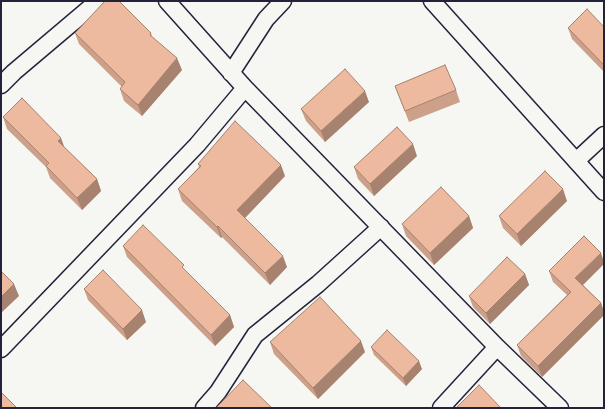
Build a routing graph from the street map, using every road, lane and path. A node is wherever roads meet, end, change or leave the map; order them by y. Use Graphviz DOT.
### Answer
graph roads {
  1 [pos="98,1"];
  2 [pos="168,1"];
  3 [pos="283,1"];
  4 [pos="432,1"];
  5 [pos="231,73"];
  6 [pos="1,85"];
  7 [pos="245,88"];
  8 [pos="604,135"];
  9 [pos="576,161"];
  10 [pos="604,192"];
  11 [pos="381,228"];
  12 [pos="497,347"];
  13 [pos="1,349"];
  14 [pos="204,408"];
  15 [pos="441,408"];
  16 [pos="560,408"];
  1 -- 6 [label="street"];
  2 -- 5 [label="street"];
  3 -- 5 [label="street"];
  4 -- 9 [label="street"];
  5 -- 7 [label="street"];
  7 -- 11 [label="street"];
  7 -- 13 [label="street"];
  8 -- 9 [label="street"];
  9 -- 10 [label="street"];
  11 -- 12 [label="street"];
  11 -- 14 [label="street"];
  12 -- 15 [label="street"];
  12 -- 16 [label="street"];
}
